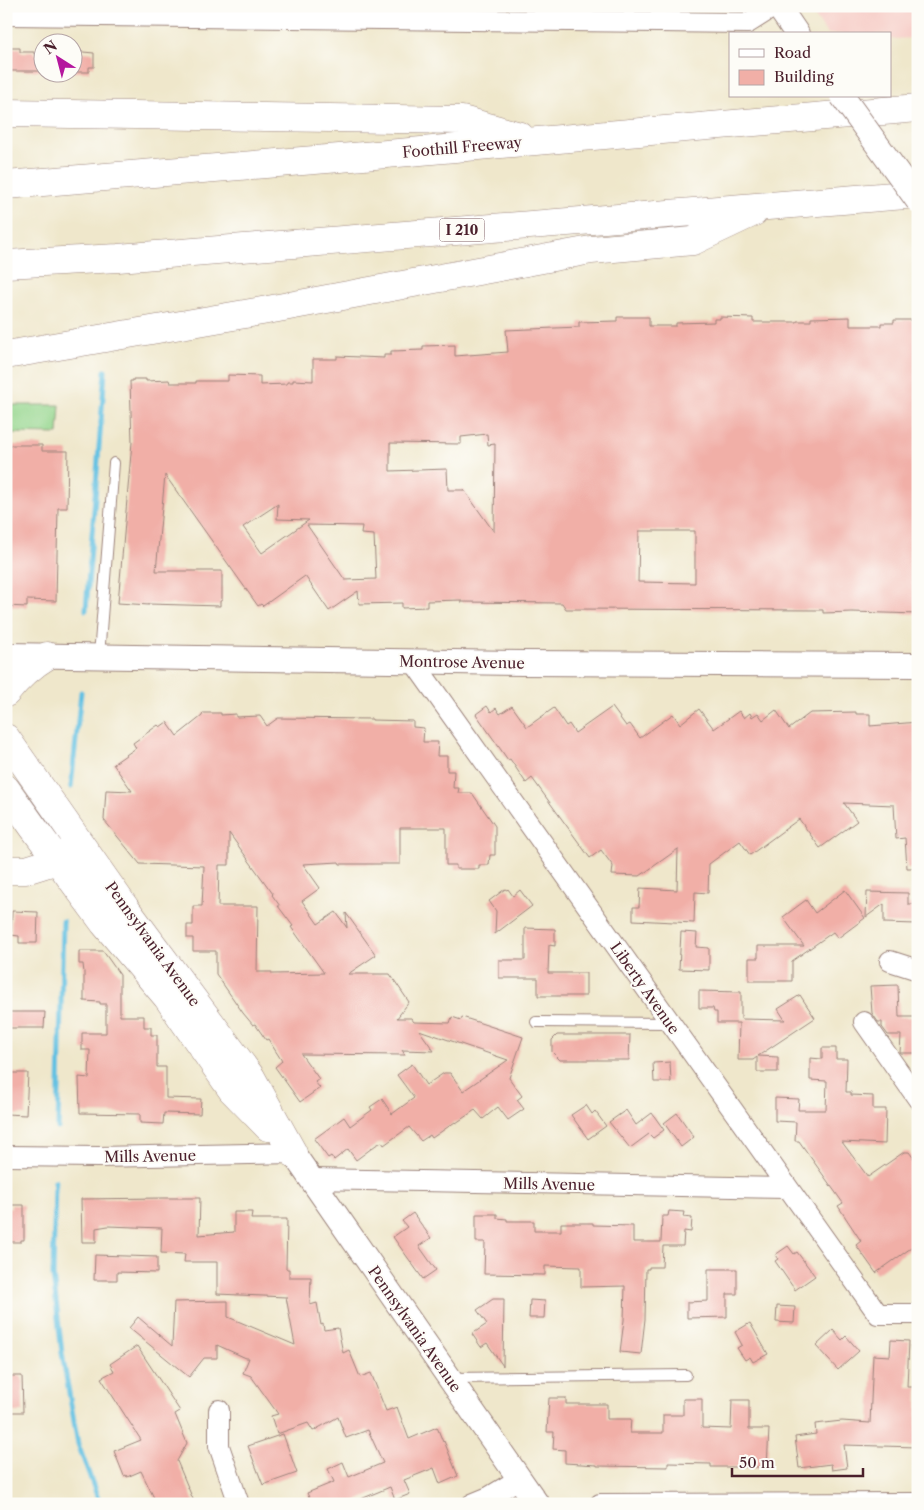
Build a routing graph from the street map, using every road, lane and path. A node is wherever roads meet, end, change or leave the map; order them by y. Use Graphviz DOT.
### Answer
graph roads {
  1 [pos="776,6"];
  2 [pos="131,11"];
  3 [pos="6,15"];
  4 [pos="796,32"];
  5 [pos="843,98"];
  6 [pos="918,108"];
  7 [pos="6,113"];
  8 [pos="536,141"];
  9 [pos="6,185"];
  10 [pos="918,194"];
  11 [pos="918,201"];
  12 [pos="769,205"];
  13 [pos="6,264"];
  14 [pos="6,355"];
  15 [pos="114,463"];
  16 [pos="6,655"];
  17 [pos="47,656"];
  18 [pos="99,656"];
  19 [pos="413,662"];
  20 [pos="918,665"];
  21 [pos="6,693"];
  22 [pos="6,738"];
  23 [pos="6,789"];
  24 [pos="81,844"];
  25 [pos="58,860"];
  26 [pos="6,870"];
  27 [pos="890,962"];
  28 [pos="918,970"];
  29 [pos="536,1022"];
  30 [pos="864,1022"];
  31 [pos="670,1023"];
  32 [pos="916,1095"];
  33 [pos="293,1154"];
  34 [pos="6,1156"];
  35 [pos="312,1179"];
  36 [pos="787,1188"];
  37 [pos="918,1314"];
  38 [pos="686,1375"];
  39 [pos="448,1378"];
  40 [pos="219,1410"];
  41 [pos="519,1479"];
  42 [pos="918,1503"];
  43 [pos="239,1504"];
  44 [pos="472,1504"];
  45 [pos="537,1504"];
  46 [pos="600,1504"];
  1 -- 2 [label="street"];
  1 -- 4 [label="street"];
  2 -- 3 [label="street"];
  5 -- 11 [label="street, bridge"];
  6 -- 8 [label="main road, Foothill Freeway"];
  7 -- 8 [label="main road"];
  8 -- 9 [label="main road, Foothill Freeway"];
  10 -- 12 [label="main road, I 210"];
  12 -- 13 [label="main road, I 210"];
  12 -- 14 [label="main road"];
  15 -- 18 [label="lane"];
  16 -- 17 [label="street, Montrose Avenue"];
  17 -- 18 [label="street, Montrose Avenue"];
  17 -- 21 [label="main road"];
  18 -- 19 [label="street, Montrose Avenue"];
  19 -- 20 [label="street, Montrose Avenue"];
  19 -- 31 [label="street, Liberty Avenue"];
  22 -- 24 [label="main road, Pennsylvania Avenue"];
  23 -- 25 [label="main road, Pennsylvania Avenue"];
  24 -- 25 [label="main road"];
  24 -- 33 [label="main road, Pennsylvania Avenue"];
  25 -- 26 [label="main road"];
  25 -- 33 [label="main road, Pennsylvania Avenue"];
  27 -- 28 [label="street"];
  29 -- 31 [label="lane"];
  30 -- 32 [label="street"];
  31 -- 36 [label="street, Liberty Avenue"];
  33 -- 34 [label="street, Mills Avenue"];
  33 -- 35 [label="street, Pennsylvania Avenue"];
  35 -- 36 [label="street, Mills Avenue"];
  35 -- 39 [label="street, Pennsylvania Avenue"];
  36 -- 37 [label="street, Liberty Avenue"];
  38 -- 39 [label="lane"];
  39 -- 41 [label="street, Pennsylvania Avenue"];
  40 -- 43 [label="street"];
  41 -- 44 [label="street"];
  41 -- 45 [label="street, Pennsylvania Avenue"];
  42 -- 46 [label="street"];
}
